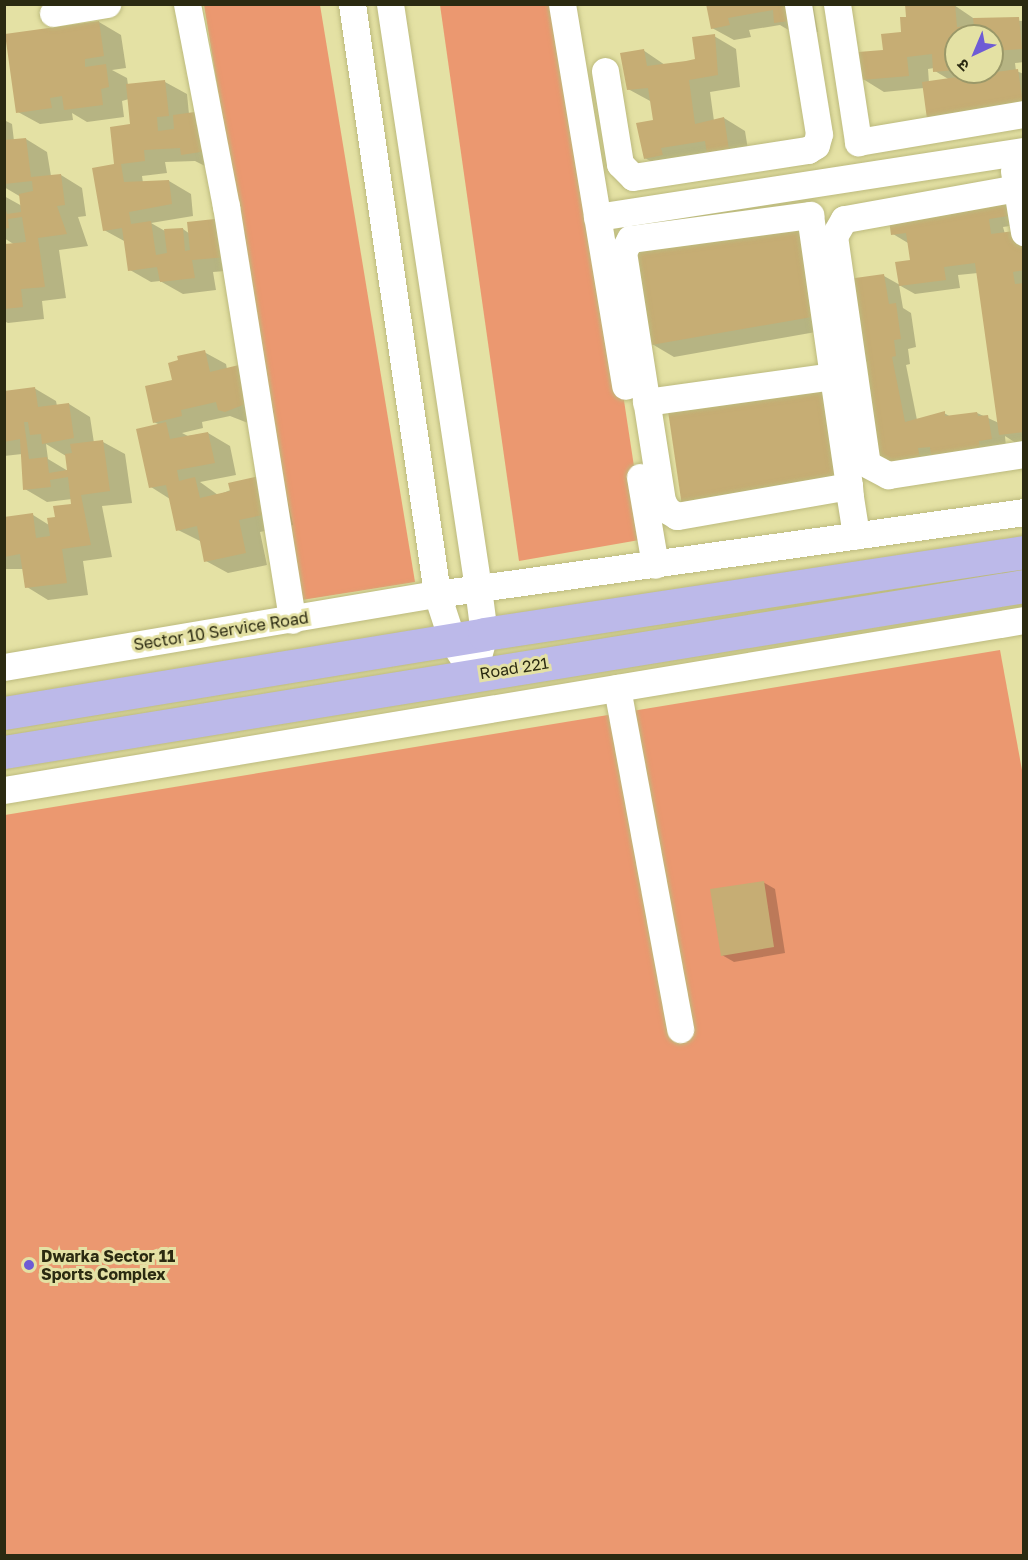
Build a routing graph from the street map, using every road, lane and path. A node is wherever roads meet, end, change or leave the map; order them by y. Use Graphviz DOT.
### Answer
graph roads {
  1 [pos="108,4"];
  2 [pos="187,4"];
  3 [pos="352,4"];
  4 [pos="390,4"];
  5 [pos="562,4"];
  6 [pos="798,4"];
  7 [pos="837,4"];
  8 [pos="53,13"];
  9 [pos="604,71"];
  10 [pos="1023,114"];
  11 [pos="1017,152"];
  12 [pos="802,185"];
  13 [pos="1017,188"];
  14 [pos="810,215"];
  15 [pos="597,217"];
  16 [pos="1023,232"];
  17 [pos="833,376"];
  18 [pos="646,402"];
  19 [pos="1023,454"];
  20 [pos="849,486"];
  21 [pos="1023,512"];
  22 [pos="856,536"];
  23 [pos="1023,552"];
  24 [pos="655,565"];
  25 [pos="1023,586"];
  26 [pos="478,588"];
  27 [pos="437,594"];
  28 [pos="292,620"];
  29 [pos="1023,620"];
  30 [pos="484,634"];
  31 [pos="452,640"];
  32 [pos="4,667"];
  33 [pos="474,675"];
  34 [pos="617,688"];
  35 [pos="4,713"];
  36 [pos="4,752"];
  37 [pos="4,790"];
  38 [pos="680,1029"];
  1 -- 8 [label="street"];
  2 -- 28 [label="street"];
  3 -- 27 [label="street"];
  4 -- 26 [label="street"];
  5 -- 15 [label="street"];
  6 -- 9 [label="street"];
  7 -- 10 [label="street"];
  11 -- 12 [label="street"];
  11 -- 13 [label="street"];
  12 -- 14 [label="street"];
  12 -- 15 [label="street"];
  13 -- 16 [label="street"];
  13 -- 19 [label="street"];
  14 -- 17 [label="street"];
  14 -- 18 [label="street"];
  15 -- 24 [label="street"];
  17 -- 18 [label="street"];
  17 -- 20 [label="street"];
  18 -- 20 [label="street"];
  20 -- 22 [label="street"];
  21 -- 22 [label="street, Sector 10 Service Road"];
  22 -- 24 [label="street, Sector 10 Service Road"];
  23 -- 30 [label="main road"];
  24 -- 26 [label="street, Sector 10 Service Road"];
  25 -- 33 [label="main road, Road 221"];
  26 -- 27 [label="street, Sector 10 Service Road"];
  26 -- 30 [label="street"];
  27 -- 28 [label="street, Sector 10 Service Road"];
  27 -- 31 [label="street"];
  28 -- 32 [label="street, Sector 10 Service Road"];
  29 -- 34 [label="street"];
  30 -- 31 [label="main road"];
  30 -- 33 [label="street"];
  31 -- 33 [label="street"];
  31 -- 35 [label="main road"];
  33 -- 36 [label="main road, Road 221"];
  34 -- 37 [label="street"];
  34 -- 38 [label="street"];
}
